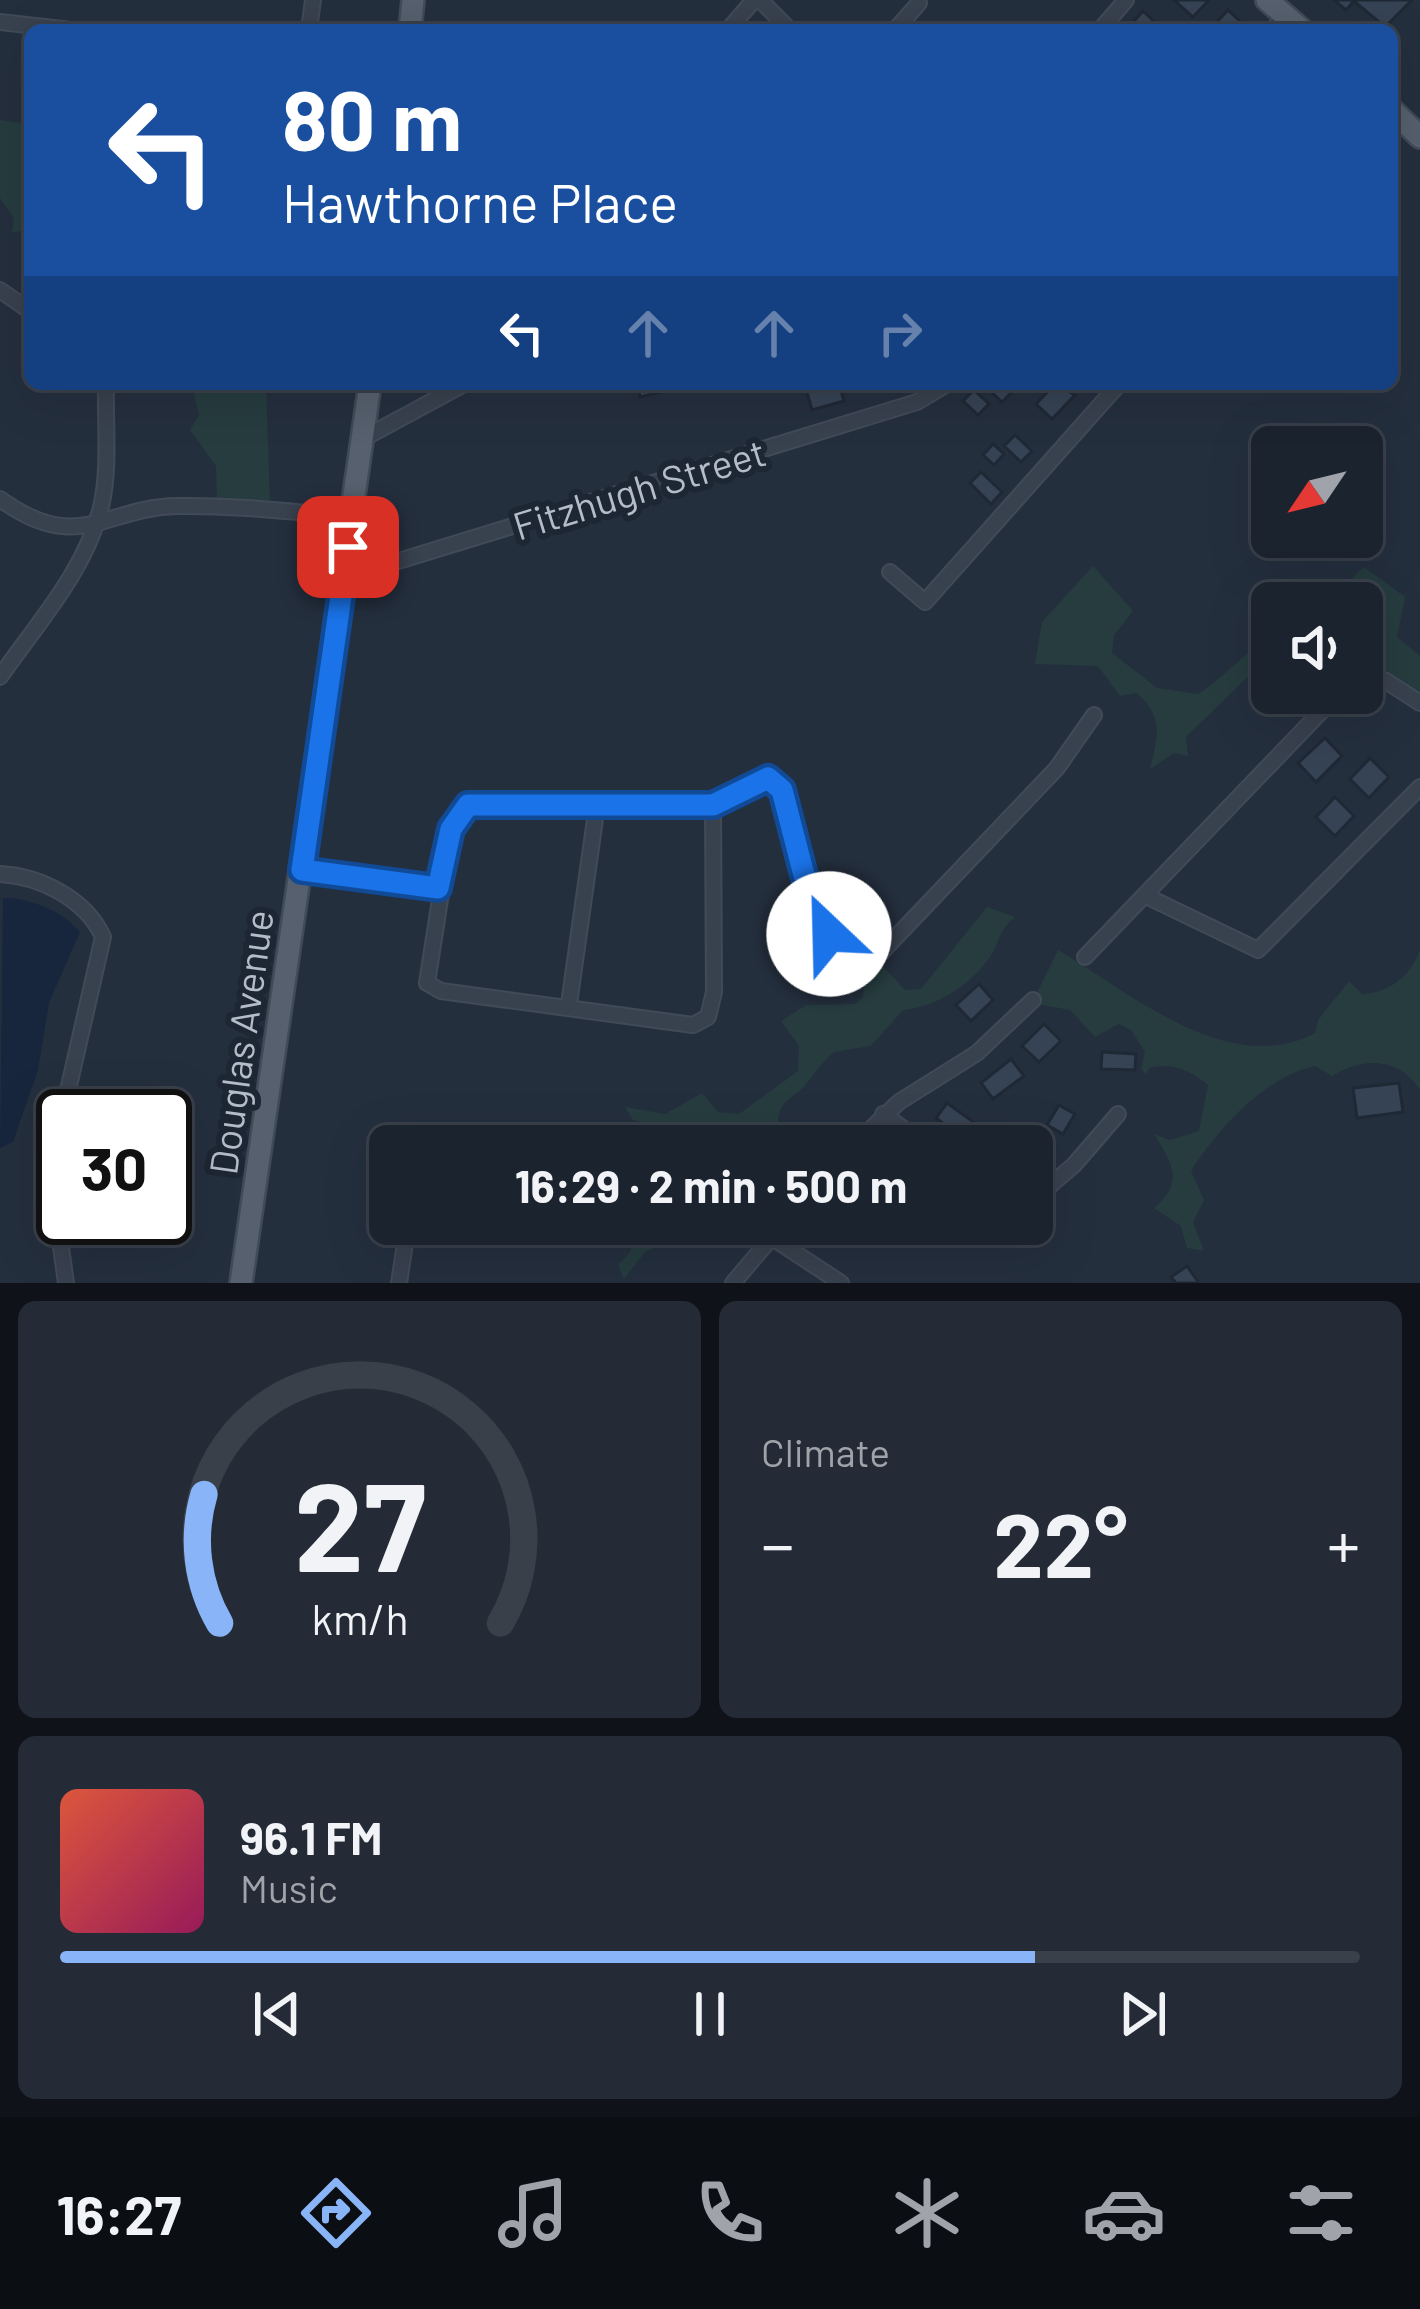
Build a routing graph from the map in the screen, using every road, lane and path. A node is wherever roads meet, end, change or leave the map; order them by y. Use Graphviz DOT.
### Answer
graph roads {
  1 [pos="757,0"];
  2 [pos="1126,0"];
  3 [pos="1268,0"];
  4 [pos="734,24"];
  5 [pos="783,24"];
  6 [pos="1105,24"];
  7 [pos="1286,24"];
  8 [pos="1398,116"];
  9 [pos="1420,136"];
  10 [pos="106,390"];
  11 [pos="369,390"];
  12 [pos="453,390"];
  13 [pos="939,390"];
  14 [pos="1115,390"];
  15 [pos="364,438"];
  16 [pos="0,499"];
  17 [pos="352,517"];
  18 [pos="96,527"];
  19 [pos="890,572"];
  20 [pos="343,578"];
  21 [pos="0,677"];
  22 [pos="1383,679"];
  23 [pos="1420,703"];
  24 [pos="1319,714"];
  25 [pos="1094,715"];
  26 [pos="1420,787"];
  27 [pos="597,805"];
  28 [pos="713,805"];
  29 [pos="302,870"];
  30 [pos="0,874"];
  31 [pos="438,888"];
  32 [pos="1146,896"];
  33 [pos="1085,957"];
  34 [pos="1033,1000"];
  35 [pos="569,1004"];
  36 [pos="884,1114"];
  37 [pos="1118,1114"];
  38 [pos="873,1125"];
  39 [pos="899,1125"];
  40 [pos="1053,1180"];
  41 [pos="405,1245"];
  42 [pos="765,1245"];
  43 [pos="782,1245"];
  44 [pos="245,1282"];
  45 [pos="66,1283"];
  46 [pos="399,1283"];
  47 [pos="733,1283"];
  48 [pos="841,1283"];
  1 -- 4 [label="street"];
  1 -- 5 [label="street"];
  2 -- 6 [label="street"];
  3 -- 7 [label="main road"];
  8 -- 9 [label="main road"];
  10 -- 18 [label="street"];
  11 -- 15 [label="main road, Douglas Avenue"];
  12 -- 15 [label="street"];
  13 -- 20 [label="street, Fitzhugh Street"];
  14 -- 19 [label="street"];
  15 -- 17 [label="main road, Douglas Avenue"];
  16 -- 18 [label="street"];
  17 -- 18 [label="street"];
  17 -- 20 [label="main road, Douglas Avenue"];
  18 -- 21 [label="street"];
  20 -- 29 [label="main road, Douglas Avenue"];
  22 -- 23 [label="street"];
  24 -- 32 [label="street"];
  25 -- 28 [label="street"];
  26 -- 32 [label="street"];
  27 -- 28 [label="street"];
  27 -- 31 [label="street"];
  27 -- 35 [label="street"];
  28 -- 35 [label="street"];
  29 -- 31 [label="street"];
  29 -- 44 [label="main road, Douglas Avenue"];
  30 -- 45 [label="street"];
  31 -- 35 [label="street"];
  32 -- 33 [label="street"];
  34 -- 36 [label="street"];
  36 -- 38 [label="street"];
  36 -- 39 [label="street"];
  37 -- 40 [label="street"];
  41 -- 46 [label="street"];
  42 -- 47 [label="street"];
  43 -- 48 [label="street"];
}
